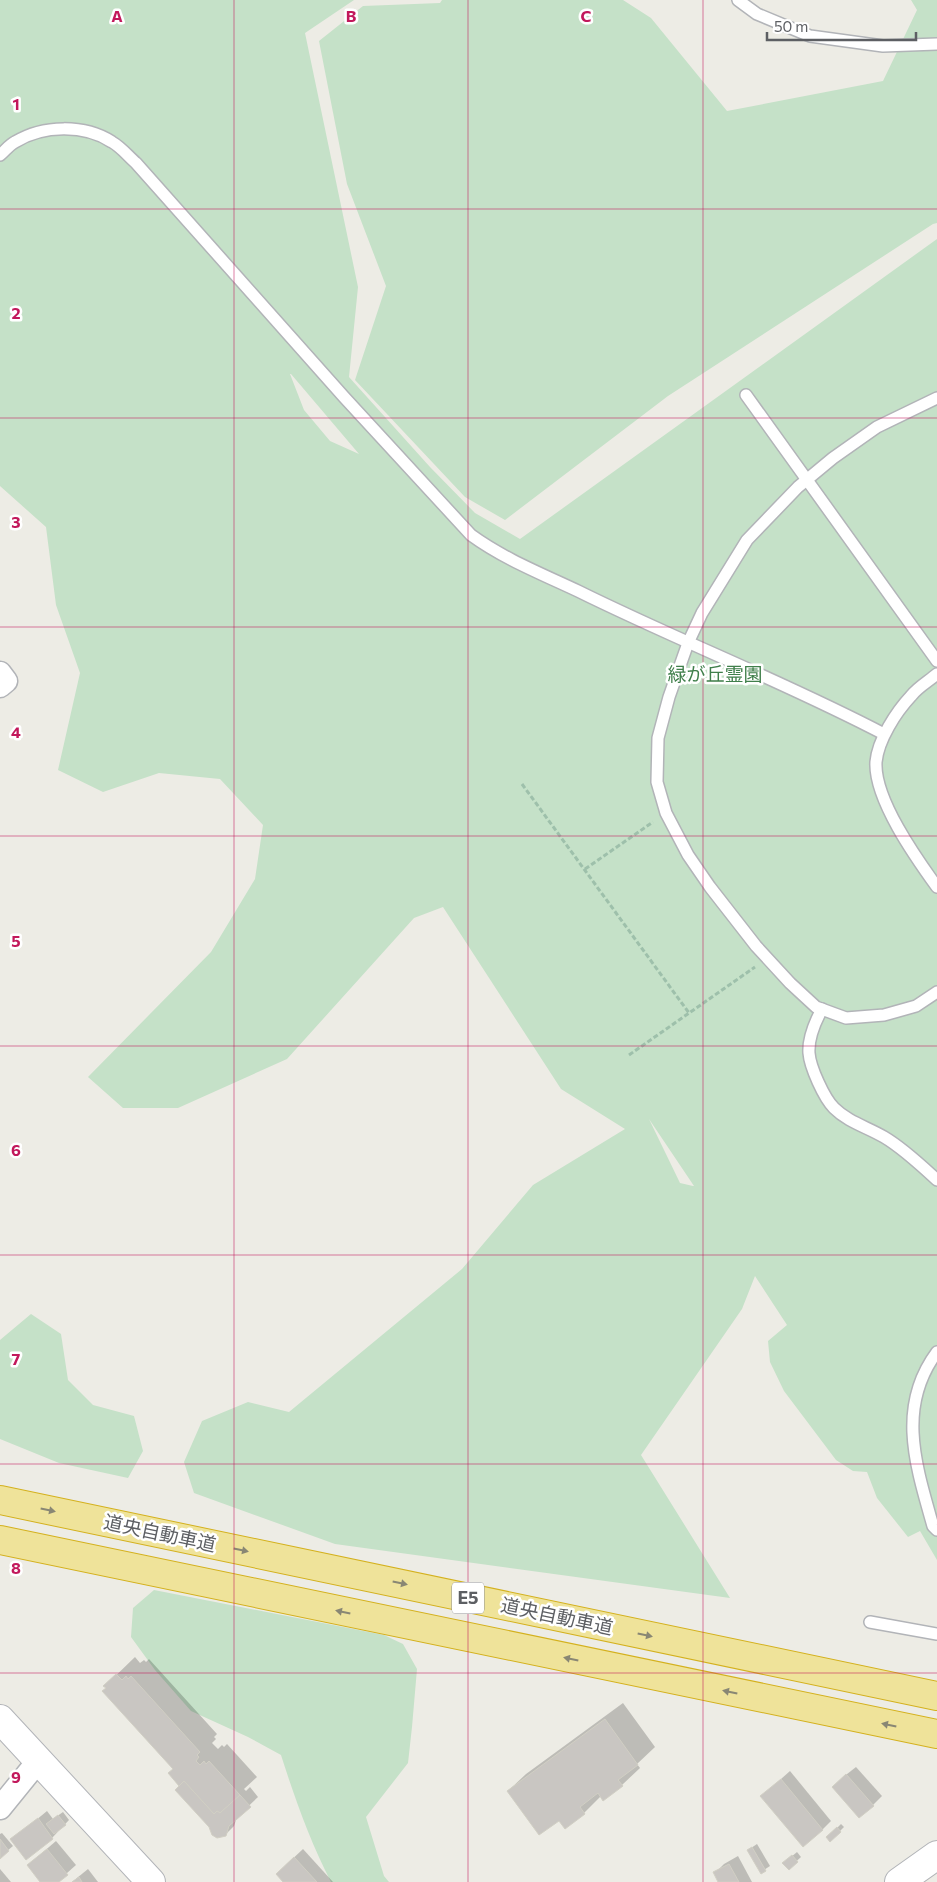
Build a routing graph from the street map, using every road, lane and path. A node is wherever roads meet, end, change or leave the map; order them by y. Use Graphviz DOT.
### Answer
graph roads {
  1 [pos="738,0"];
  2 [pos="937,44"];
  3 [pos="0,155"];
  4 [pos="746,395"];
  5 [pos="937,398"];
  6 [pos="807,479"];
  7 [pos="688,643"];
  8 [pos="937,661"];
  9 [pos="0,673"];
  10 [pos="937,674"];
  11 [pos="0,686"];
  12 [pos="884,734"];
  13 [pos="522,784"];
  14 [pos="666,813"];
  15 [pos="584,869"];
  16 [pos="937,887"];
  17 [pos="768,959"];
  18 [pos="937,992"];
  19 [pos="822,1009"];
  20 [pos="690,1013"];
  21 [pos="630,1054"];
  22 [pos="937,1180"];
  23 [pos="937,1352"];
  24 [pos="0,1500"];
  25 [pos="937,1530"];
  26 [pos="0,1540"];
  27 [pos="870,1622"];
  28 [pos="937,1634"];
  29 [pos="937,1696"];
  30 [pos="0,1719"];
  31 [pos="937,1734"];
  32 [pos="39,1760"];
  33 [pos="0,1808"];
  34 [pos="937,1855"];
  35 [pos="151,1882"];
  36 [pos="899,1882"];
  1 -- 2 [label="lane"];
  3 -- 7 [label="lane"];
  4 -- 6 [label="lane"];
  5 -- 6 [label="lane"];
  6 -- 7 [label="lane"];
  6 -- 8 [label="lane"];
  7 -- 12 [label="lane"];
  7 -- 14 [label="lane"];
  9 -- 11 [label="street"];
  10 -- 12 [label="lane"];
  12 -- 16 [label="lane"];
  13 -- 15 [label="path"];
  14 -- 15 [label="path"];
  14 -- 17 [label="lane"];
  15 -- 20 [label="path"];
  17 -- 19 [label="lane"];
  17 -- 20 [label="path"];
  18 -- 19 [label="lane"];
  19 -- 22 [label="lane"];
  20 -- 21 [label="path"];
  23 -- 25 [label="lane"];
  24 -- 29 [label="highway, 道央自動車道 / E5, one-way"];
  31 -- 26 [label="highway, 道央自動車道 / E5, one-way"];
  27 -- 28 [label="lane"];
  30 -- 32 [label="street"];
  32 -- 33 [label="street"];
  32 -- 35 [label="street"];
  34 -- 36 [label="street"];
}
